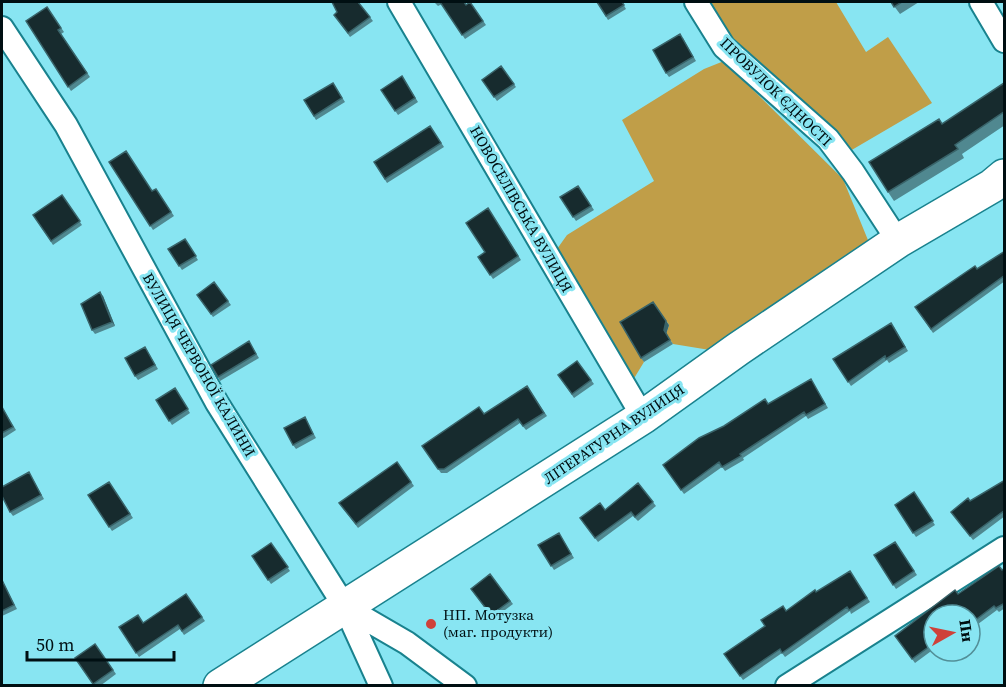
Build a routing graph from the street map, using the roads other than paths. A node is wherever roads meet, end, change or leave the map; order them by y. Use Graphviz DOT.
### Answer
graph roads {
  1 [pos="399,2"];
  2 [pos="696,2"];
  3 [pos="981,2"];
  4 [pos="2,28"];
  5 [pos="1005,41"];
  6 [pos="1005,176"];
  7 [pos="898,241"];
  8 [pos="643,417"];
  9 [pos="1005,548"];
  10 [pos="345,607"];
  11 [pos="220,686"];
  12 [pos="381,686"];
  13 [pos="465,686"];
  14 [pos="788,686"];
  1 -- 8 [label="street, НОВОСЕЛІВСЬКА ВУЛИЦЯ"];
  2 -- 7 [label="street, ПРОВУЛОК ЄДНОСТІ"];
  3 -- 5 [label="street"];
  4 -- 10 [label="street, ВУЛИЦЯ ЧЕРВОНОЇ КАЛИНИ"];
  6 -- 7 [label="street, ЛІТЕРАТУРНА ВУЛИЦЯ"];
  7 -- 8 [label="street, ЛІТЕРАТУРНА ВУЛИЦЯ"];
  8 -- 10 [label="street, ЛІТЕРАТУРНА ВУЛИЦЯ"];
  9 -- 14 [label="street"];
  10 -- 11 [label="street, ЛІТЕРАТУРНА ВУЛИЦЯ"];
  10 -- 12 [label="street"];
  10 -- 13 [label="street, ВУЛИЦЯ ЧЕРВОНОЇ КАЛИНИ"];
}
